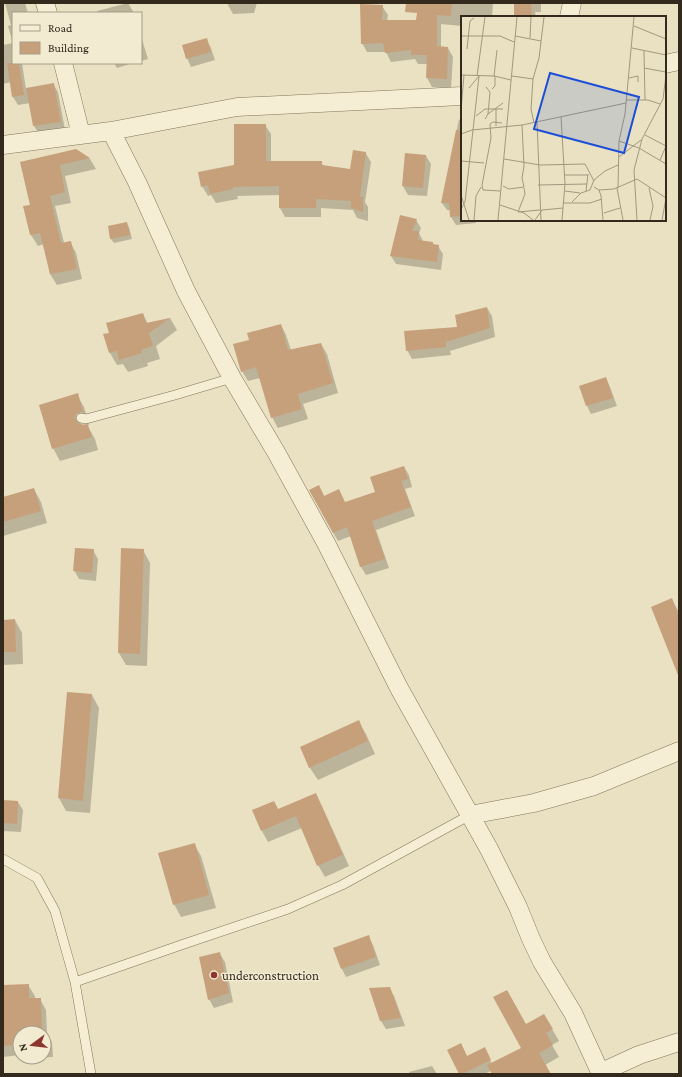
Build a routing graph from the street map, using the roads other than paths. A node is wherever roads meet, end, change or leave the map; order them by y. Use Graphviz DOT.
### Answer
graph roads {
  1 [pos="572,3"];
  2 [pos="569,16"];
  3 [pos="679,61"];
  4 [pos="63,64"];
  5 [pos="666,64"];
  6 [pos="461,96"];
  7 [pos="111,131"];
  8 [pos="81,135"];
  9 [pos="3,145"];
  10 [pos="232,378"];
  11 [pos="81,418"];
  12 [pos="679,751"];
  13 [pos="470,815"];
  14 [pos="3,859"];
  15 [pos="75,982"];
  16 [pos="679,1042"];
  17 [pos="600,1073"];
  18 [pos="91,1074"];
  1 -- 2 [label="street"];
  3 -- 5 [label="street"];
  4 -- 8 [label="street"];
  6 -- 7 [label="street"];
  7 -- 8 [label="street"];
  7 -- 10 [label="street"];
  8 -- 9 [label="street"];
  10 -- 11 [label="lane"];
  10 -- 13 [label="street"];
  12 -- 13 [label="street"];
  13 -- 15 [label="lane"];
  13 -- 17 [label="street"];
  14 -- 15 [label="lane"];
  15 -- 18 [label="lane"];
  16 -- 17 [label="street"];
}
